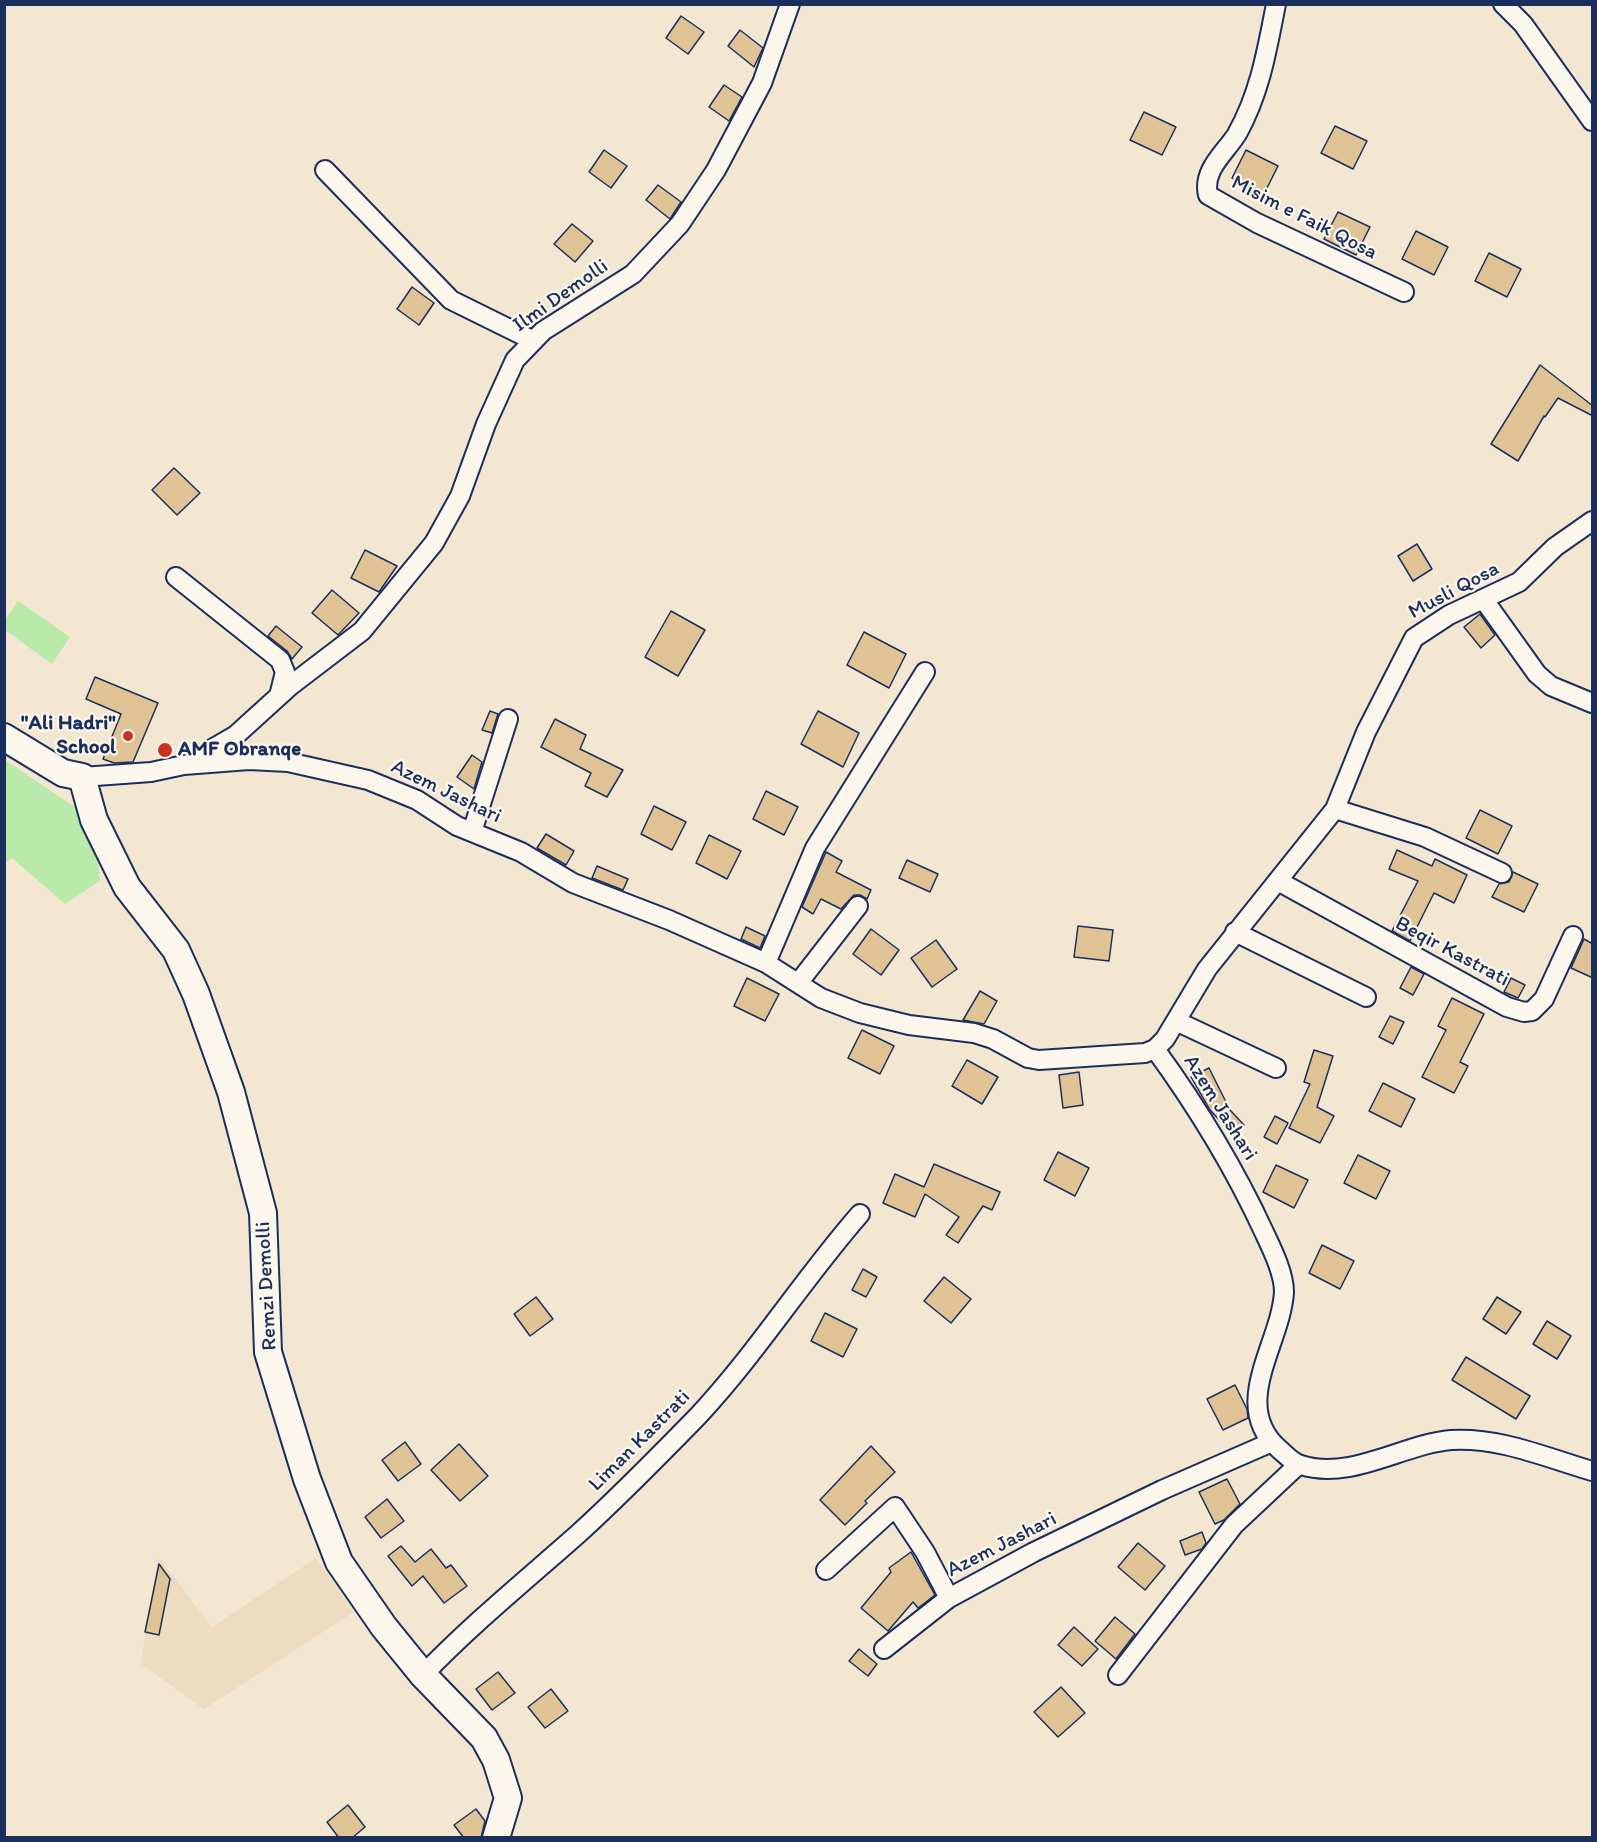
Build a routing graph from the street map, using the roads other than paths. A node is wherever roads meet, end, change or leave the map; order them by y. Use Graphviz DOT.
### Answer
graph roads {
  1 [pos="790,4"];
  2 [pos="1276,4"];
  3 [pos="1503,4"];
  4 [pos="1593,122"];
  5 [pos="326,170"];
  6 [pos="1404,292"];
  7 [pos="532,340"];
  8 [pos="1593,521"];
  9 [pos="176,577"];
  10 [pos="1484,600"];
  11 [pos="925,672"];
  12 [pos="279,696"];
  13 [pos="1593,703"];
  14 [pos="508,719"];
  15 [pos="4,737"];
  16 [pos="184,765"];
  17 [pos="82,777"];
  18 [pos="1329,816"];
  19 [pos="472,832"];
  20 [pos="1502,873"];
  21 [pos="1278,881"];
  22 [pos="858,906"];
  23 [pos="1235,932"];
  24 [pos="1573,936"];
  25 [pos="766,963"];
  26 [pos="799,982"];
  27 [pos="1366,997"];
  28 [pos="1176,1021"];
  29 [pos="1155,1049"];
  30 [pos="1276,1068"];
  31 [pos="860,1214"];
  32 [pos="1272,1442"];
  33 [pos="1298,1465"];
  34 [pos="1593,1471"];
  35 [pos="826,1570"];
  36 [pos="949,1598"];
  37 [pos="884,1649"];
  38 [pos="423,1675"];
  39 [pos="1118,1675"];
  40 [pos="496,1838"];
  1 -- 7 [label="street, Ilmi Demolli"];
  2 -- 6 [label="street, Misim e Faik Qosa"];
  3 -- 4 [label="street"];
  5 -- 7 [label="street"];
  7 -- 12 [label="street, Ilmi Demolli"];
  8 -- 10 [label="street, Musli Qosa"];
  9 -- 12 [label="street"];
  10 -- 13 [label="street"];
  10 -- 18 [label="street, Musli Qosa"];
  11 -- 25 [label="street"];
  12 -- 16 [label="street, Ilmi Demolli"];
  14 -- 19 [label="street"];
  15 -- 17 [label="street"];
  16 -- 17 [label="street, Azem Jashari"];
  16 -- 19 [label="street, Azem Jashari"];
  17 -- 38 [label="street, Remzi Demolli"];
  18 -- 20 [label="street"];
  18 -- 21 [label="street"];
  19 -- 25 [label="street, Azem Jashari"];
  21 -- 23 [label="street"];
  21 -- 24 [label="street, Beqir Kastrati"];
  22 -- 26 [label="street"];
  23 -- 27 [label="street"];
  23 -- 28 [label="street"];
  25 -- 26 [label="street, Azem Jashari"];
  26 -- 29 [label="street, Azem Jashari"];
  28 -- 29 [label="street"];
  28 -- 30 [label="street"];
  29 -- 32 [label="street, Azem Jashari"];
  31 -- 38 [label="street, Liman Kastrati"];
  32 -- 33 [label="street, Azem Jashari"];
  32 -- 36 [label="street, Azem Jashari"];
  33 -- 34 [label="street"];
  33 -- 39 [label="street"];
  35 -- 36 [label="street, Azem Jashari"];
  36 -- 37 [label="street, Azem Jashari"];
  38 -- 40 [label="street, Remzi Demolli"];
}
